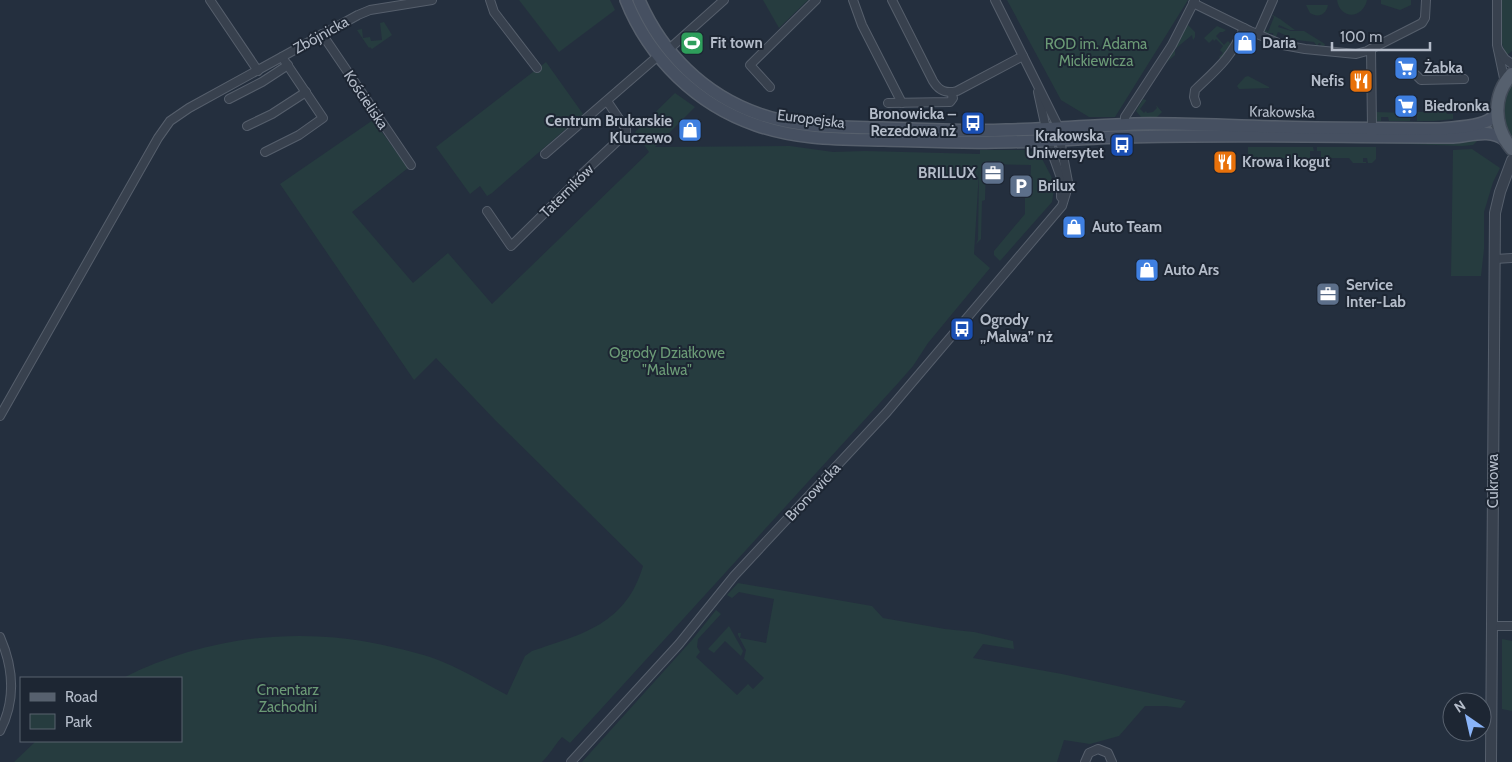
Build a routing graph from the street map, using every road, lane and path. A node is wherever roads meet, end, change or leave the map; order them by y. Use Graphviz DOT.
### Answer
graph roads {
  1 [pos="210,0"];
  2 [pos="432,0"];
  3 [pos="490,0"];
  4 [pos="626,0"];
  5 [pos="639,0"];
  6 [pos="724,0"];
  7 [pos="816,0"];
  8 [pos="853,0"];
  9 [pos="892,0"];
  10 [pos="995,0"];
  11 [pos="1273,0"];
  12 [pos="1426,0"];
  13 [pos="1497,0"];
  14 [pos="1194,2"];
  15 [pos="1244,28"];
  16 [pos="322,34"];
  17 [pos="1258,34"];
  18 [pos="1497,45"];
  19 [pos="1371,49"];
  20 [pos="663,53"];
  21 [pos="1023,56"];
  22 [pos="282,57"];
  23 [pos="1512,64"];
  24 [pos="288,65"];
  25 [pos="537,68"];
  26 [pos="258,71"];
  27 [pos="1416,75"];
  28 [pos="1508,78"];
  29 [pos="1464,79"];
  30 [pos="770,87"];
  31 [pos="306,92"];
  32 [pos="950,92"];
  33 [pos="229,100"];
  34 [pos="607,101"];
  35 [pos="902,103"];
  36 [pos="1196,103"];
  37 [pos="888,104"];
  38 [pos="1497,107"];
  39 [pos="1125,125"];
  40 [pos="247,126"];
  41 [pos="1372,128"];
  42 [pos="1054,134"];
  43 [pos="1510,147"];
  44 [pos="264,152"];
  45 [pos="545,154"];
  46 [pos="1512,160"];
  47 [pos="411,165"];
  48 [pos="1512,177"];
  49 [pos="1497,200"];
  50 [pos="487,211"];
  51 [pos="1051,219"];
  52 [pos="1495,258"];
  53 [pos="1512,258"];
  54 [pos="0,416"];
  55 [pos="1492,626"];
  56 [pos="1512,626"];
  57 [pos="0,638"];
  58 [pos="0,732"];
  59 [pos="571,762"];
  60 [pos="1085,762"];
  61 [pos="1112,762"];
  62 [pos="1491,762"];
  1 -- 26 [label="street"];
  2 -- 16 [label="street, Zbójnicka"];
  3 -- 25 [label="street"];
  4 -- 20 [label="main road, Europejska"];
  5 -- 20 [label="main road, Europejska"];
  6 -- 20 [label="street"];
  7 -- 30 [label="street"];
  8 -- 35 [label="street"];
  9 -- 32 [label="street"];
  10 -- 21 [label="street"];
  11 -- 17 [label="street"];
  12 -- 19 [label="street"];
  13 -- 18 [label="street"];
  14 -- 15 [label="street"];
  14 -- 39 [label="street"];
  15 -- 17 [label="street"];
  15 -- 36 [label="street"];
  16 -- 22 [label="street, Zbójnicka"];
  16 -- 47 [label="street, Kościeliska"];
  17 -- 19 [label="street"];
  18 -- 23 [label="street"];
  18 -- 28 [label="street"];
  19 -- 41 [label="street"];
  20 -- 34 [label="street"];
  20 -- 42 [label="main road, Europejska"];
  21 -- 32 [label="street"];
  21 -- 42 [label="street"];
  22 -- 24 [label="street"];
  22 -- 26 [label="street, Zbójnicka"];
  24 -- 31 [label="street"];
  24 -- 33 [label="street"];
  26 -- 54 [label="street, Zbójnicka"];
  27 -- 29 [label="street"];
  28 -- 38 [label="main road"];
  31 -- 40 [label="street"];
  31 -- 44 [label="street"];
  32 -- 35 [label="street"];
  34 -- 45 [label="street"];
  34 -- 50 [label="street, Taterników"];
  35 -- 37 [label="street"];
  38 -- 41 [label="main road, Krakowska"];
  38 -- 43 [label="main road"];
  39 -- 41 [label="main road, Krakowska"];
  39 -- 42 [label="main road, Krakowska"];
  42 -- 43 [label="main road, Krakowska"];
  42 -- 51 [label="street, Bronowicka"];
  42 -- 51 [label="street, Bronowicka"];
  46 -- 49 [label="street, Cukrowa"];
  48 -- 49 [label="street, Cukrowa"];
  49 -- 52 [label="street, Cukrowa"];
  51 -- 59 [label="street, Bronowicka"];
  52 -- 53 [label="street"];
  52 -- 55 [label="street, Cukrowa"];
  55 -- 56 [label="street"];
  55 -- 62 [label="street, Cukrowa"];
  57 -- 58 [label="street"];
  60 -- 61 [label="street"];
}
